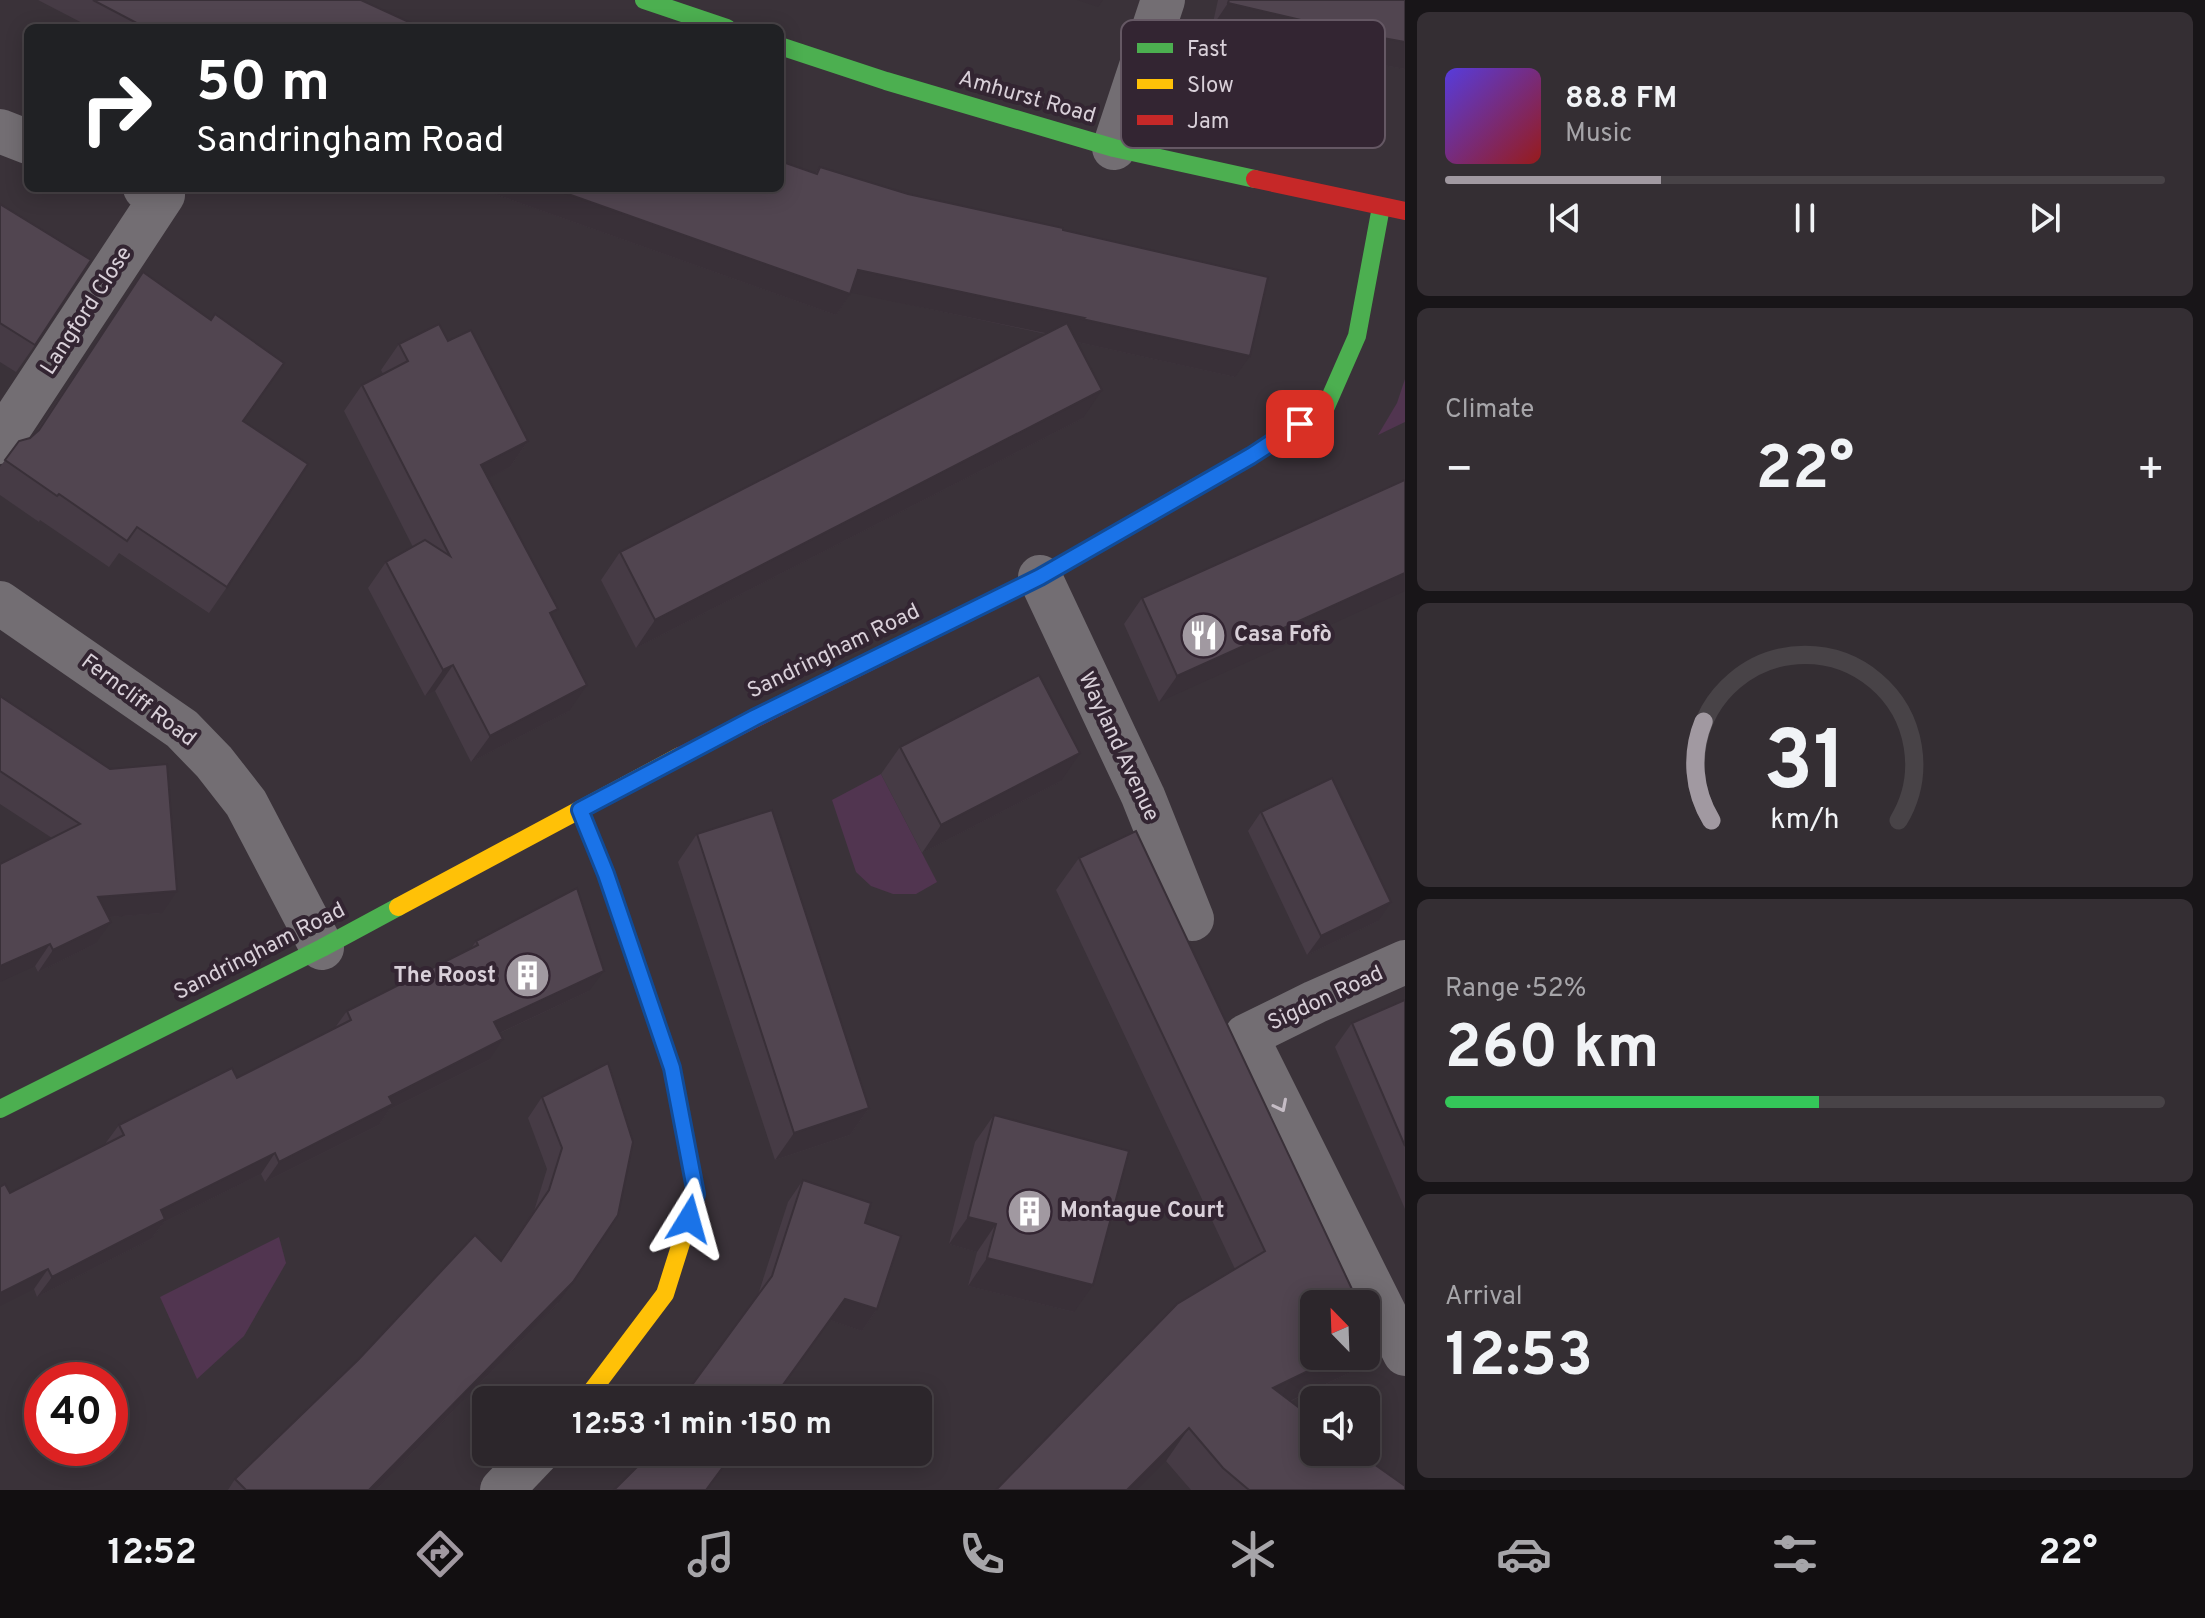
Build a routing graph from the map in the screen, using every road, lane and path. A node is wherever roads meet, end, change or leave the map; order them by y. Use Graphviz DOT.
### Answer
graph roads {
  1 [pos="644,0"];
  2 [pos="1163,0"];
  3 [pos="1156,20"];
  4 [pos="715,24"];
  5 [pos="784,47"];
  6 [pos="1121,127"];
  7 [pos="0,131"];
  8 [pos="24,140"];
  9 [pos="1114,148"];
  10 [pos="155,192"];
  11 [pos="1381,207"];
  12 [pos="1405,211"];
  13 [pos="0,442"];
  14 [pos="1040,577"];
  15 [pos="0,603"];
  16 [pos="580,810"];
  17 [pos="1192,919"];
  18 [pos="322,948"];
  19 [pos="1405,962"];
  20 [pos="0,1109"];
  21 [pos="1405,1354"];
  22 [pos="596,1386"];
  23 [pos="525,1466"];
  24 [pos="502,1490"];
  1 -- 4 [label="street"];
  2 -- 3 [label="street"];
  5 -- 9 [label="street, Amhurst Road"];
  6 -- 9 [label="street"];
  7 -- 8 [label="street"];
  9 -- 11 [label="street, Amhurst Road"];
  10 -- 13 [label="street, Langford Close"];
  11 -- 12 [label="street, Amhurst Road"];
  11 -- 14 [label="street, Sandringham Road"];
  14 -- 16 [label="street, Sandringham Road"];
  14 -- 17 [label="street, Wayland Avenue"];
  15 -- 18 [label="street, Ferncliff Road"];
  16 -- 18 [label="street, Sandringham Road"];
  16 -- 22 [label="street"];
  18 -- 20 [label="street, Sandringham Road"];
  19 -- 21 [label="street, Sigdon Road, one-way"];
  23 -- 24 [label="street"];
}
